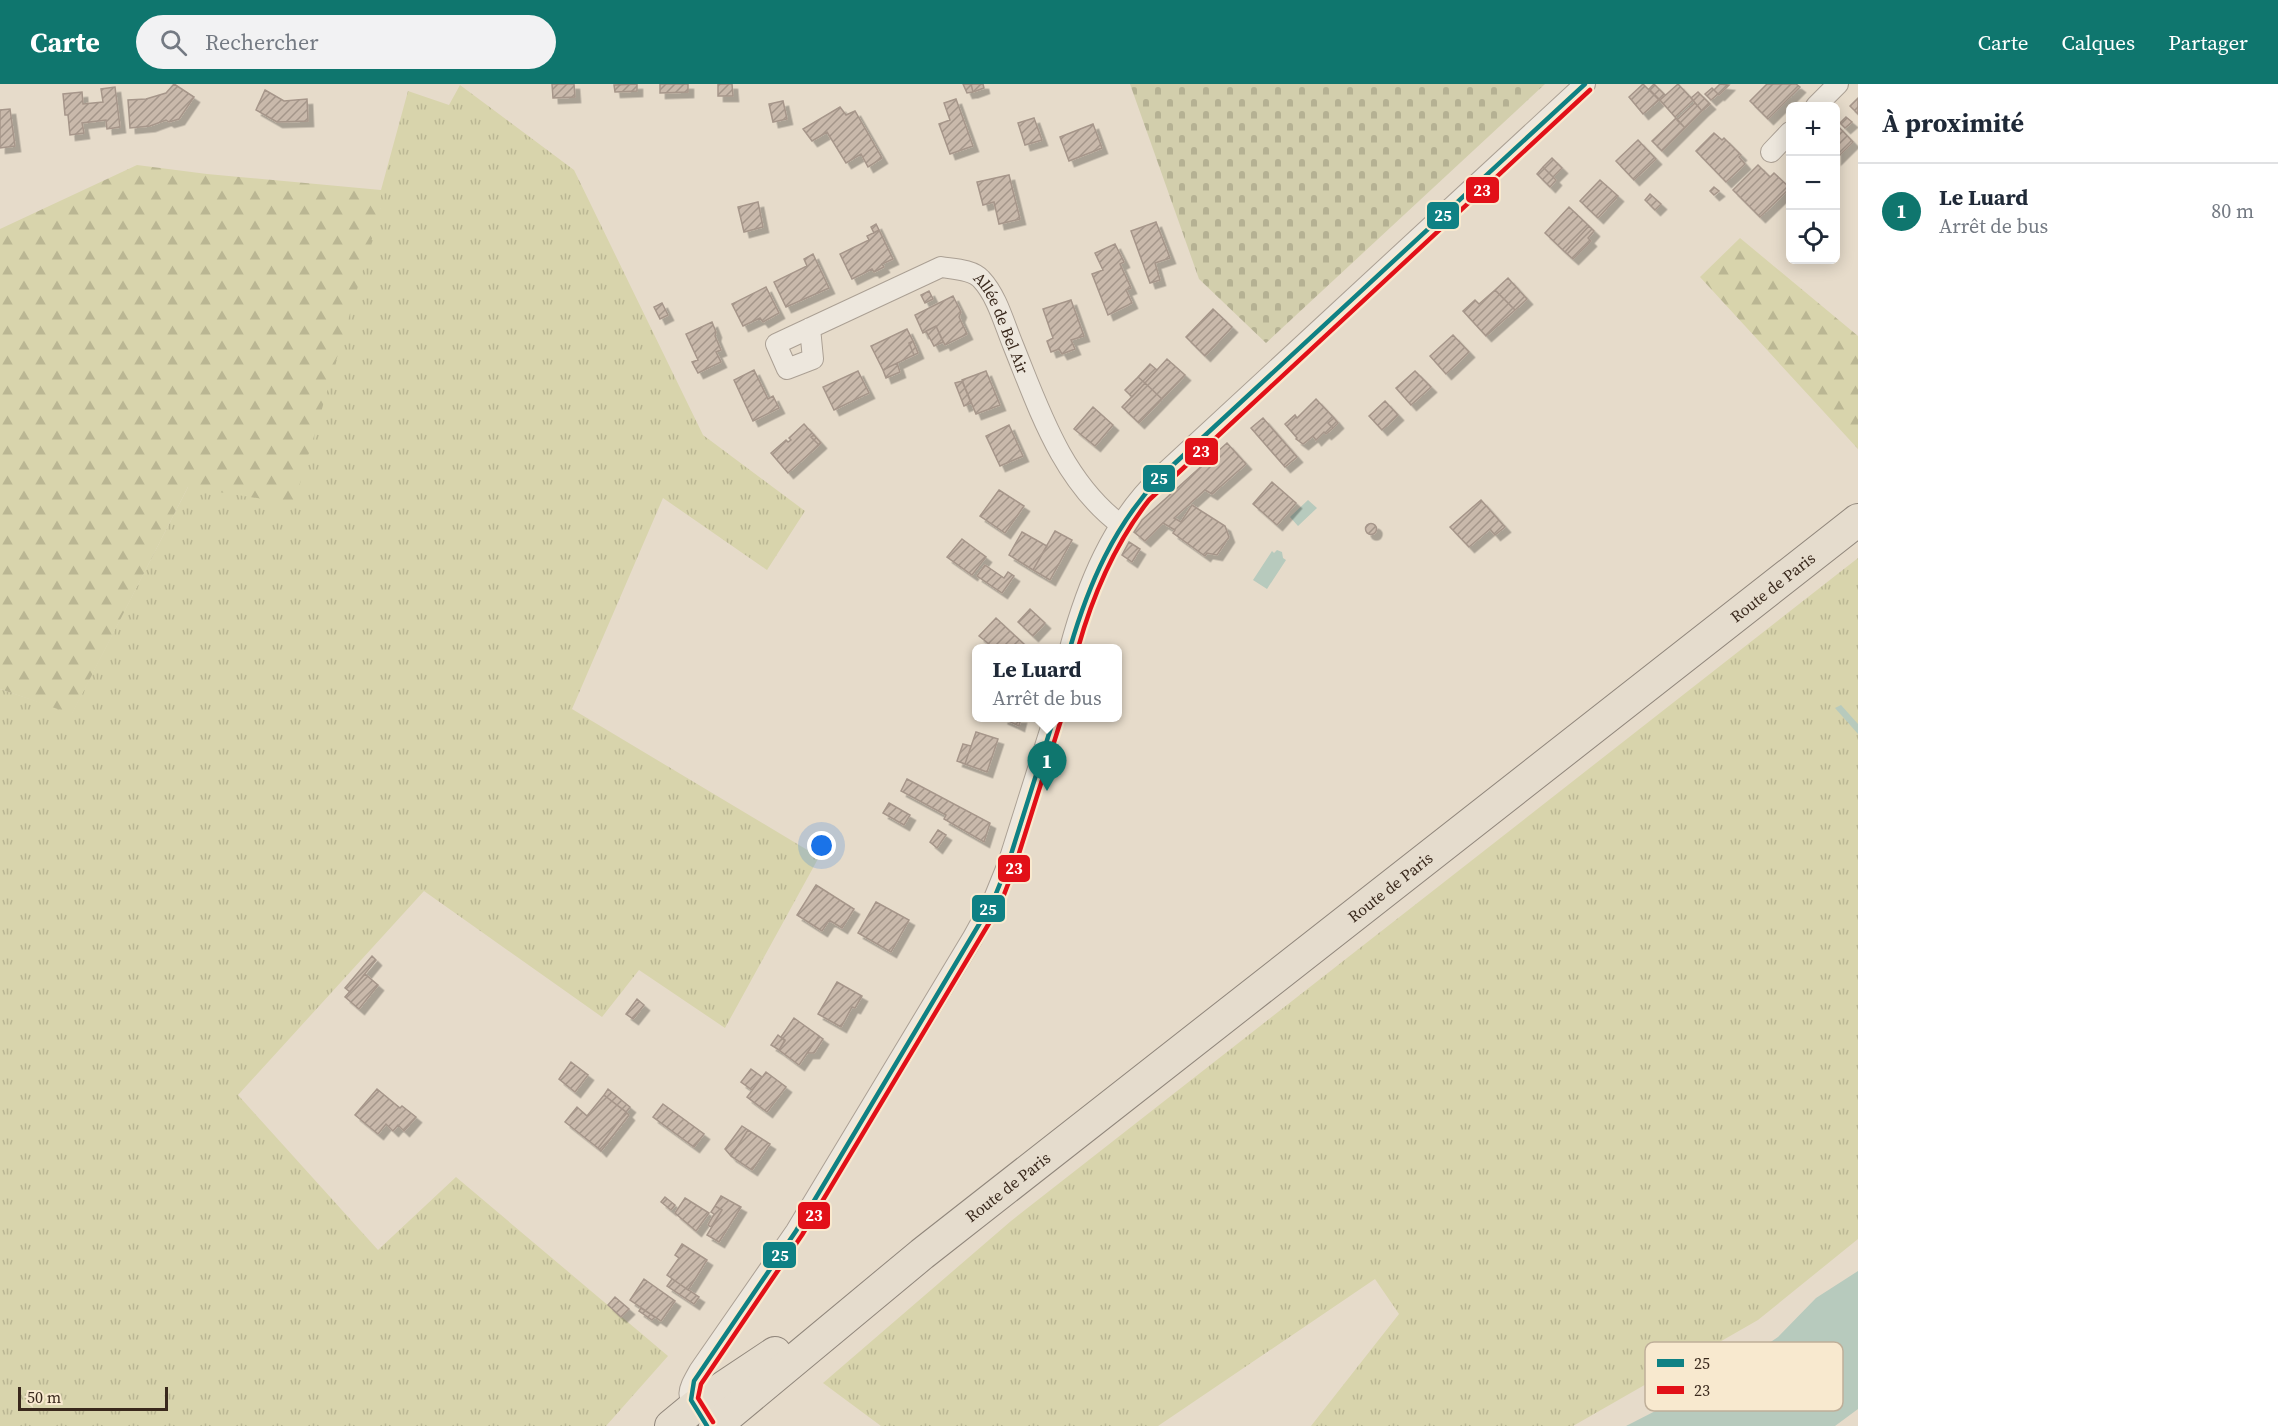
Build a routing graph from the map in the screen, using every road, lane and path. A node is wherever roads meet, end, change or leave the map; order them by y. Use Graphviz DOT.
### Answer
graph roads {
  1 [pos="1585,84"];
  2 [pos="1838,84"];
  3 [pos="1820,102"];
  4 [pos="1786,137"];
  5 [pos="1771,152"];
  6 [pos="810,328"];
  7 [pos="1858,520"];
  8 [pos="1121,525"];
  9 [pos="1071,644"];
  10 [pos="1052,722"];
  11 [pos="697,1421"];
  1 -- 8 [label="street"];
  2 -- 3 [label="street"];
  4 -- 5 [label="street"];
  6 -- 8 [label="street, Allée de Bel Air"];
  7 -- 11 [label="main road, Route de Paris"];
  8 -- 9 [label="street"];
  10 -- 11 [label="street"];
}
